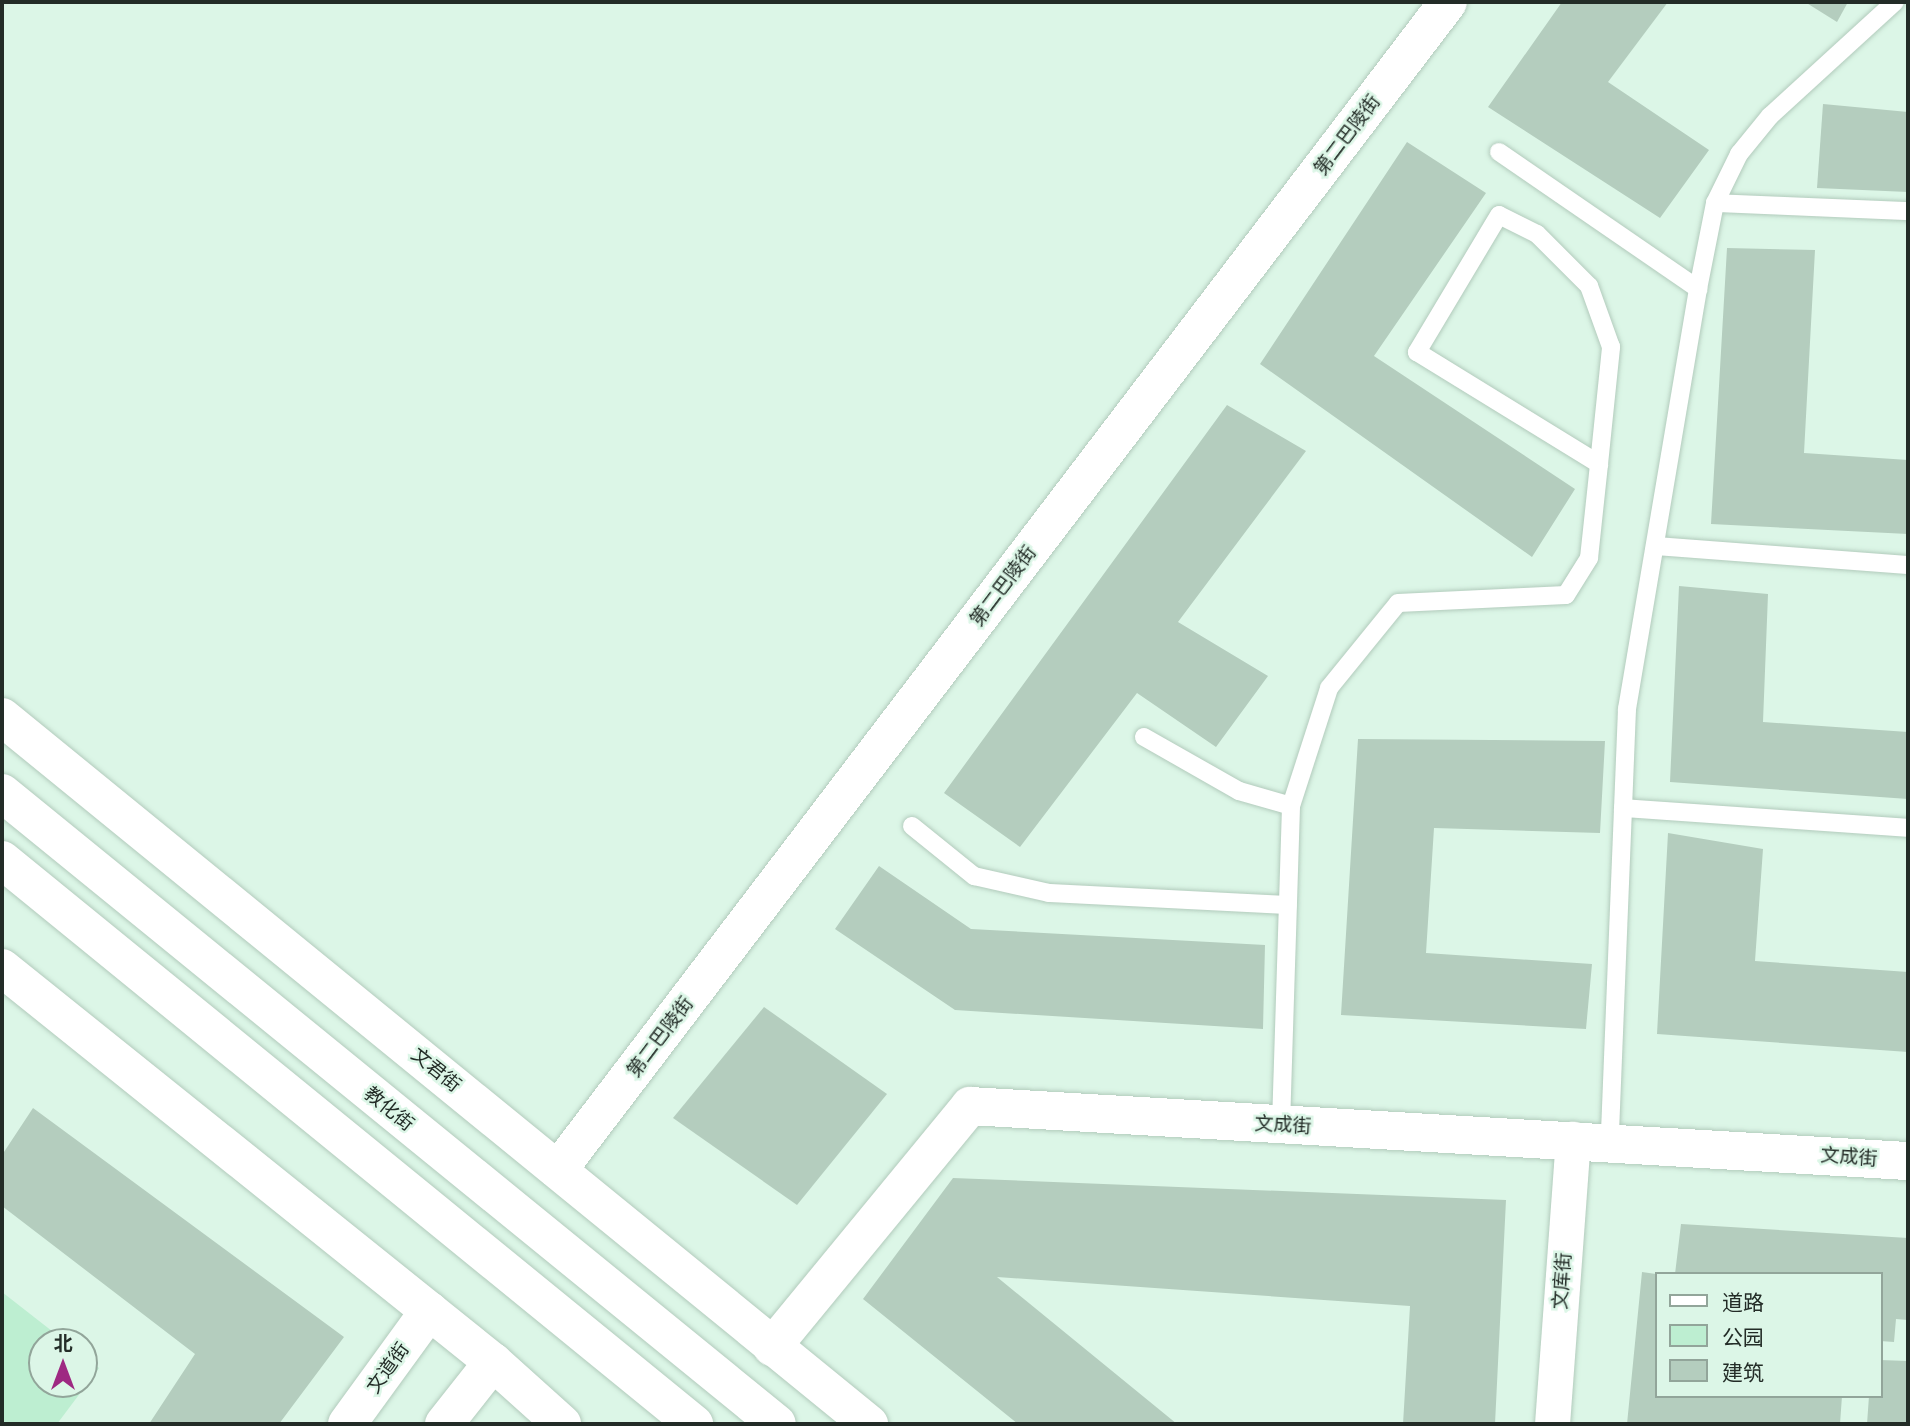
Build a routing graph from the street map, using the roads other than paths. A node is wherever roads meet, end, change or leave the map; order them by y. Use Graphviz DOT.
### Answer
graph roads {
  1 [pos="1448,2"];
  2 [pos="1895,2"];
  3 [pos="1499,152"];
  4 [pos="1715,204"];
  5 [pos="1908,211"];
  6 [pos="1699,289"];
  7 [pos="1599,464"];
  8 [pos="1655,546"];
  9 [pos="1908,565"];
  10 [pos="2,717"];
  11 [pos="1144,737"];
  12 [pos="2,793"];
  13 [pos="1291,806"];
  14 [pos="1623,808"];
  15 [pos="912,827"];
  16 [pos="1908,828"];
  17 [pos="2,860"];
  18 [pos="1288,905"];
  19 [pos="2,968"];
  20 [pos="1281,1125"];
  21 [pos="1592,1140"];
  22 [pos="1908,1161"];
  23 [pos="558,1170"];
  24 [pos="429,1311"];
  25 [pos="772,1347"];
  26 [pos="493,1362"];
  27 [pos="347,1424"];
  28 [pos="444,1424"];
  29 [pos="562,1424"];
  30 [pos="694,1424"];
  31 [pos="777,1424"];
  32 [pos="869,1424"];
  33 [pos="1552,1424"];
  1 -- 23 [label="main road, 第二巴陵街"];
  2 -- 4 [label="lane"];
  3 -- 6 [label="lane"];
  4 -- 5 [label="lane"];
  4 -- 6 [label="lane"];
  6 -- 8 [label="lane"];
  7 -- 7 [label="lane"];
  7 -- 13 [label="lane"];
  8 -- 9 [label="lane"];
  8 -- 14 [label="lane"];
  10 -- 23 [label="main road, 文君街"];
  11 -- 13 [label="lane"];
  12 -- 31 [label="main road, 教化街"];
  13 -- 18 [label="lane"];
  14 -- 16 [label="lane"];
  14 -- 21 [label="lane"];
  15 -- 18 [label="lane"];
  17 -- 30 [label="main road"];
  18 -- 20 [label="lane"];
  19 -- 24 [label="main road"];
  20 -- 21 [label="main road, 文成街"];
  20 -- 25 [label="main road, 文成街"];
  21 -- 22 [label="main road, 文成街"];
  21 -- 33 [label="street, 文库街"];
  23 -- 25 [label="main road, 文君街"];
  24 -- 26 [label="main road"];
  24 -- 27 [label="main road, 文道街"];
  25 -- 32 [label="main road, 文君街"];
  26 -- 28 [label="main road"];
  26 -- 29 [label="main road"];
}
